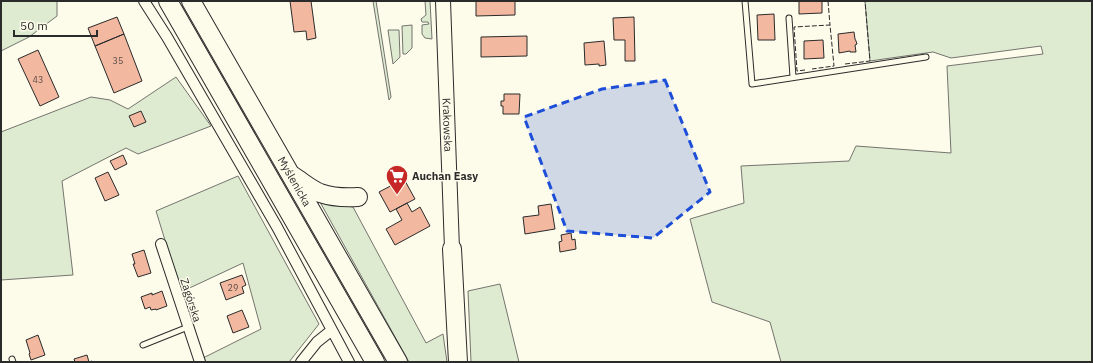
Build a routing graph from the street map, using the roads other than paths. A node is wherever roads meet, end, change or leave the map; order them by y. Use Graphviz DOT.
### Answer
graph roads {
  1 [pos="144,1"];
  2 [pos="168,1"];
  3 [pos="191,1"];
  4 [pos="443,1"];
  5 [pos="745,1"];
  6 [pos="789,18"];
  7 [pos="926,57"];
  8 [pos="793,77"];
  9 [pos="291,175"];
  10 [pos="358,196"];
  11 [pos="161,244"];
  12 [pos="452,248"];
  13 [pos="188,327"];
  14 [pos="332,330"];
  15 [pos="143,345"];
  16 [pos="200,362"];
  17 [pos="301,362"];
  18 [pos="349,362"];
  19 [pos="375,362"];
  20 [pos="398,362"];
  21 [pos="458,362"];
  1 -- 14 [label="street"];
  2 -- 19 [label="highway, Myślenicka"];
  3 -- 9 [label="highway, Myślenicka"];
  4 -- 12 [label="street, Krakowska"];
  5 -- 8 [label="lane"];
  6 -- 8 [label="lane"];
  7 -- 8 [label="lane"];
  9 -- 10 [label="highway"];
  9 -- 20 [label="highway, Myślenicka"];
  11 -- 13 [label="street, Zagórska"];
  12 -- 21 [label="highway"];
  13 -- 15 [label="lane"];
  13 -- 16 [label="street, Zagórska"];
  14 -- 17 [label="street"];
  14 -- 18 [label="street"];
}
